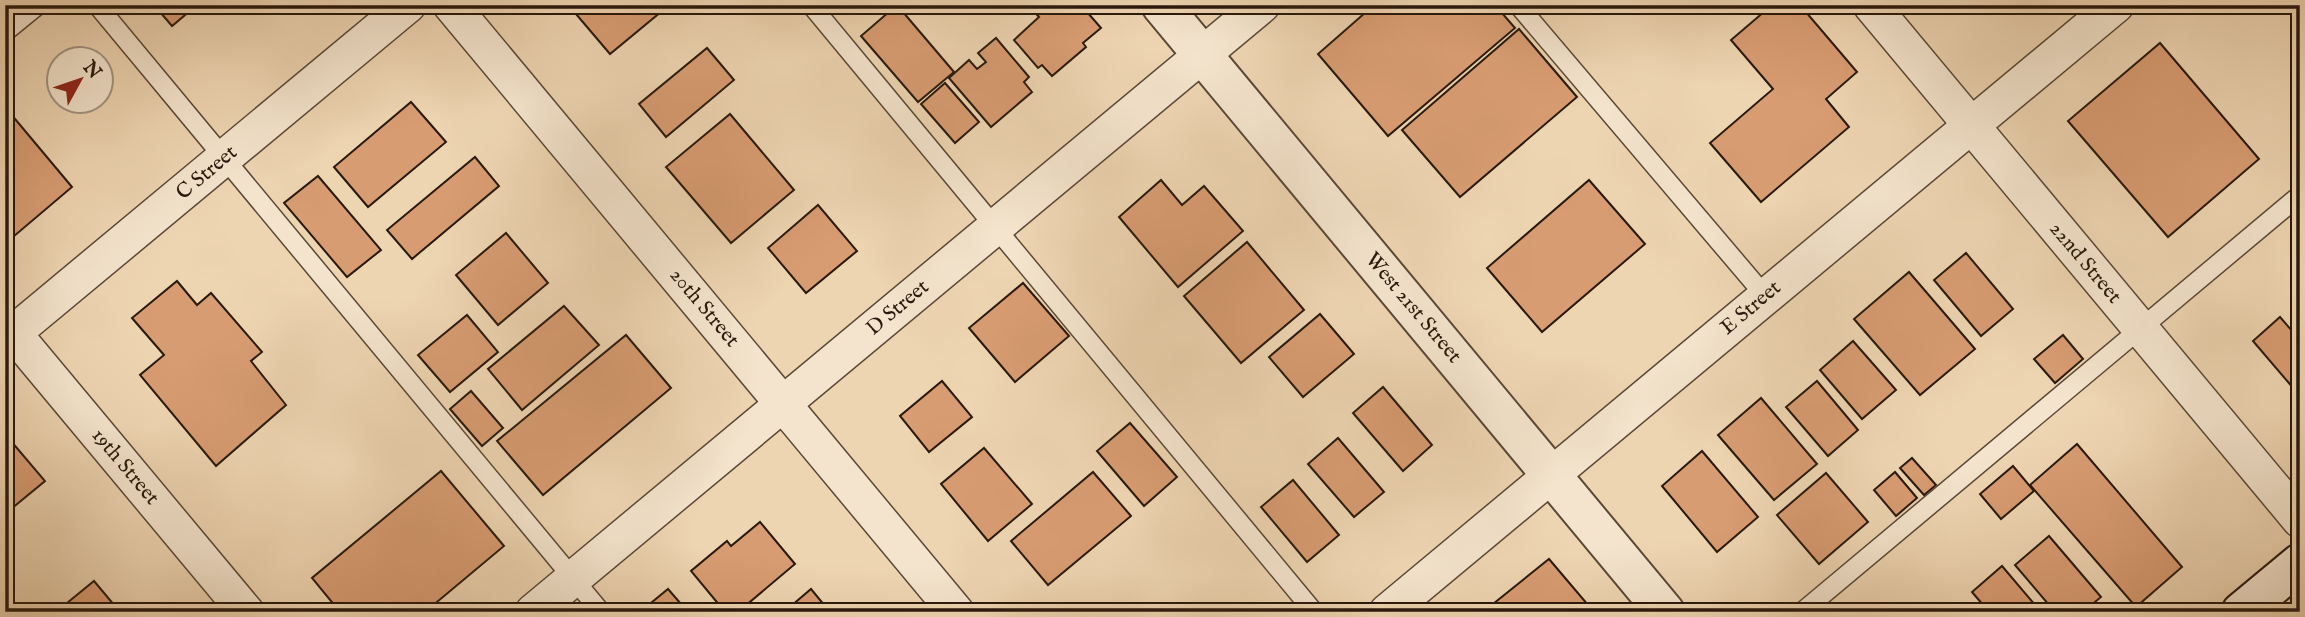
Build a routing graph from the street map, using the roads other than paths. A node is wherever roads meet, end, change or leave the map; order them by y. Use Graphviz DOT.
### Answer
graph roads {
  1 [pos="38,5"];
  2 [pos="97,5"];
  3 [pos="408,5"];
  4 [pos="451,5"];
  5 [pos="811,5"];
  6 [pos="1161,5"];
  7 [pos="1262,5"];
  8 [pos="1518,5"];
  9 [pos="1871,5"];
  10 [pos="2116,5"];
  11 [pos="5,32"];
  12 [pos="1202,55"];
  13 [pos="1971,125"];
  14 [pos="225,158"];
  15 [pos="2300,195"];
  16 [pos="996,226"];
  17 [pos="1766,297"];
  18 [pos="2140,329"];
  19 [pos="8,332"];
  20 [pos="783,404"];
  21 [pos="1551,475"];
  22 [pos="2300,520"];
  23 [pos="2300,563"];
  24 [pos="573,579"];
  25 [pos="246,612"];
  26 [pos="533,612"];
  27 [pos="601,612"];
  28 [pos="956,612"];
  29 [pos="1314,612"];
  30 [pos="1387,612"];
  31 [pos="1665,612"];
  32 [pos="1802,612"];
  33 [pos="2241,612"];
  1 -- 11 [label="lane"];
  2 -- 14 [label="lane"];
  3 -- 14 [label="street, C Street"];
  4 -- 20 [label="street, 20th Street"];
  5 -- 16 [label="lane"];
  6 -- 12 [label="street, West 21st Street"];
  7 -- 12 [label="street, D Street"];
  8 -- 17 [label="lane"];
  9 -- 13 [label="street, 22nd Street"];
  10 -- 13 [label="street, E Street"];
  12 -- 16 [label="street, D Street"];
  12 -- 21 [label="street, West 21st Street"];
  13 -- 17 [label="street, E Street"];
  13 -- 18 [label="street, 22nd Street"];
  14 -- 19 [label="street, C Street"];
  14 -- 24 [label="lane"];
  15 -- 18 [label="lane"];
  16 -- 20 [label="street, D Street"];
  16 -- 29 [label="lane"];
  17 -- 21 [label="street, E Street"];
  18 -- 22 [label="street, 22nd Street"];
  18 -- 32 [label="lane"];
  19 -- 25 [label="street, 19th Street"];
  20 -- 24 [label="street, D Street"];
  20 -- 28 [label="street, 20th Street"];
  21 -- 30 [label="street, E Street"];
  21 -- 31 [label="street, West 21st Street"];
  23 -- 33 [label="street"];
  24 -- 26 [label="street, D Street"];
  24 -- 27 [label="lane"];
}
